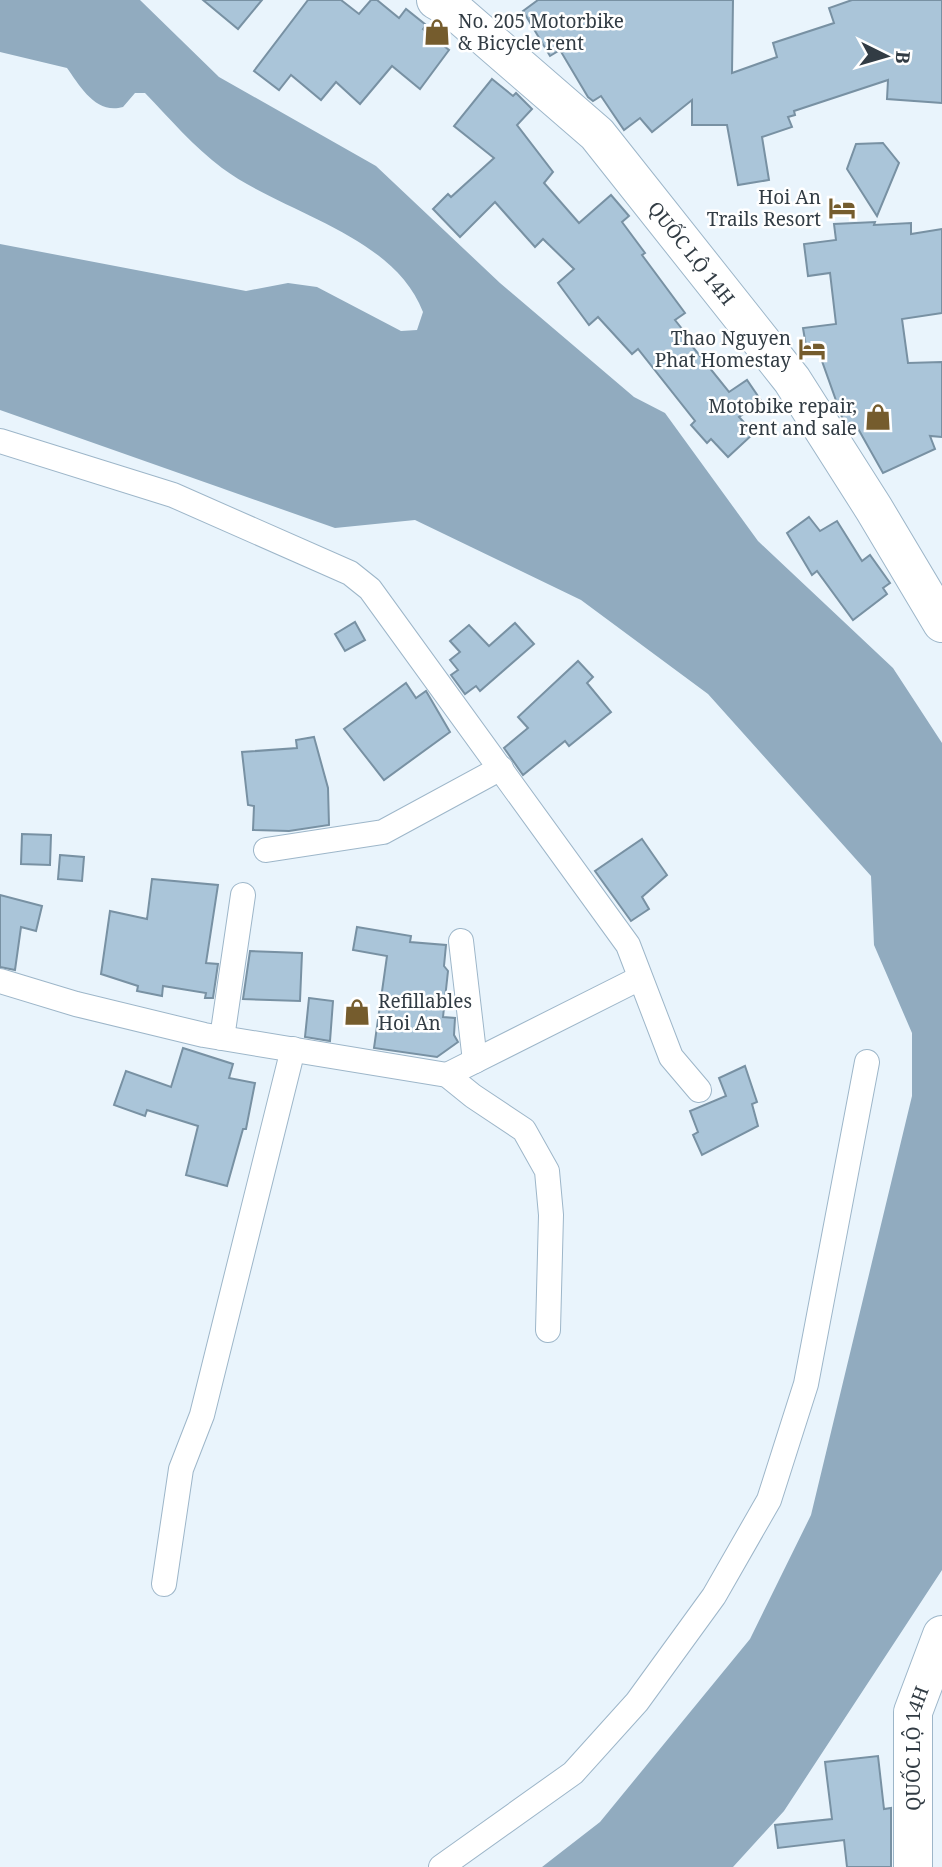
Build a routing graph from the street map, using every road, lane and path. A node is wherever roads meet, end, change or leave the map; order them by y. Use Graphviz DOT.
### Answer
graph roads {
  1 [pos="454,4"];
  2 [pos="0,441"];
  3 [pos="942,623"];
  4 [pos="501,768"];
  5 [pos="266,850"];
  6 [pos="243,895"];
  7 [pos="461,941"];
  8 [pos="640,978"];
  9 [pos="0,981"];
  10 [pos="222,1038"];
  11 [pos="293,1049"];
  12 [pos="475,1061"];
  13 [pos="867,1062"];
  14 [pos="447,1074"];
  15 [pos="699,1090"];
  16 [pos="548,1330"];
  17 [pos="164,1584"];
  18 [pos="942,1635"];
  19 [pos="441,1867"];
  20 [pos="913,1867"];
  1 -- 3 [label="main road, QUỐC LỘ 14H"];
  2 -- 4 [label="street"];
  4 -- 5 [label="street"];
  4 -- 8 [label="street"];
  6 -- 10 [label="street"];
  7 -- 12 [label="street"];
  8 -- 12 [label="street"];
  8 -- 15 [label="street"];
  9 -- 10 [label="street"];
  10 -- 11 [label="street"];
  11 -- 14 [label="street"];
  11 -- 17 [label="street"];
  12 -- 14 [label="street"];
  13 -- 19 [label="street"];
  14 -- 16 [label="street"];
  18 -- 20 [label="main road, QUỐC LỘ 14H"];
}
